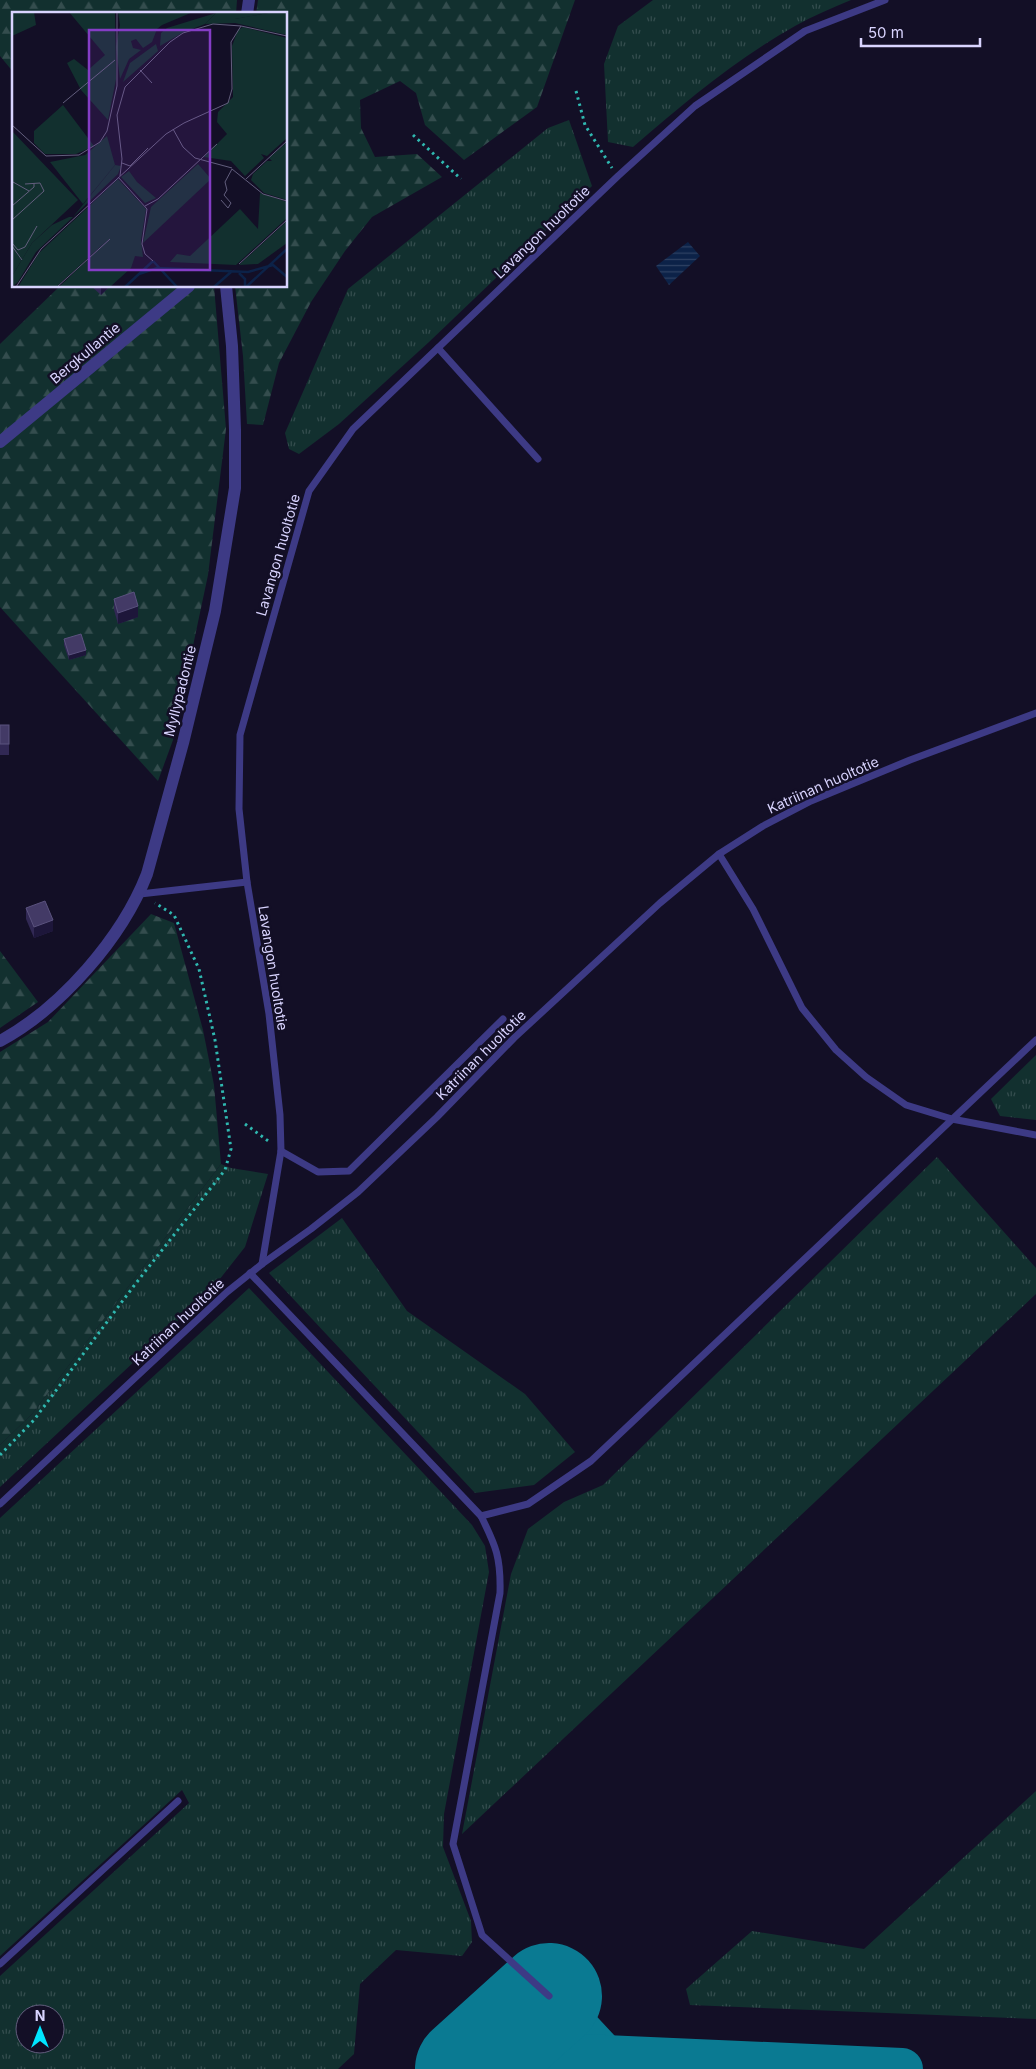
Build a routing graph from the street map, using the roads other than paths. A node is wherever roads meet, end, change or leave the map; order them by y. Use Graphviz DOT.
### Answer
graph roads {
  1 [pos="886,0"];
  2 [pos="187,288"];
  3 [pos="226,288"];
  4 [pos="438,348"];
  5 [pos="0,442"];
  6 [pos="538,459"];
  7 [pos="1036,713"];
  8 [pos="719,854"];
  9 [pos="246,882"];
  10 [pos="140,894"];
  11 [pos="502,1019"];
  12 [pos="1036,1040"];
  13 [pos="0,1041"];
  14 [pos="952,1119"];
  15 [pos="1036,1135"];
  16 [pos="281,1150"];
  17 [pos="262,1264"];
  18 [pos="250,1273"];
  19 [pos="0,1504"];
  20 [pos="481,1516"];
  21 [pos="178,1801"];
  22 [pos="0,1964"];
  23 [pos="549,1996"];
  1 -- 4 [label="lane, Lavangon huoltotie"];
  2 -- 5 [label="street, Bergkullantie"];
  3 -- 10 [label="street, Myllypadontie"];
  4 -- 6 [label="lane"];
  4 -- 9 [label="lane, Lavangon huoltotie"];
  7 -- 8 [label="lane, Katriinan huoltotie"];
  8 -- 14 [label="lane"];
  8 -- 17 [label="lane, Katriinan huoltotie"];
  9 -- 10 [label="lane"];
  9 -- 16 [label="lane, Lavangon huoltotie"];
  10 -- 13 [label="street, Myllypadontie"];
  11 -- 16 [label="lane"];
  12 -- 14 [label="lane"];
  14 -- 15 [label="lane"];
  14 -- 20 [label="lane"];
  16 -- 17 [label="lane, Lavangon huoltotie"];
  17 -- 18 [label="lane, Katriinan huoltotie"];
  18 -- 19 [label="lane, Katriinan huoltotie"];
  18 -- 20 [label="lane"];
  20 -- 23 [label="lane"];
  21 -- 22 [label="lane"];
}
